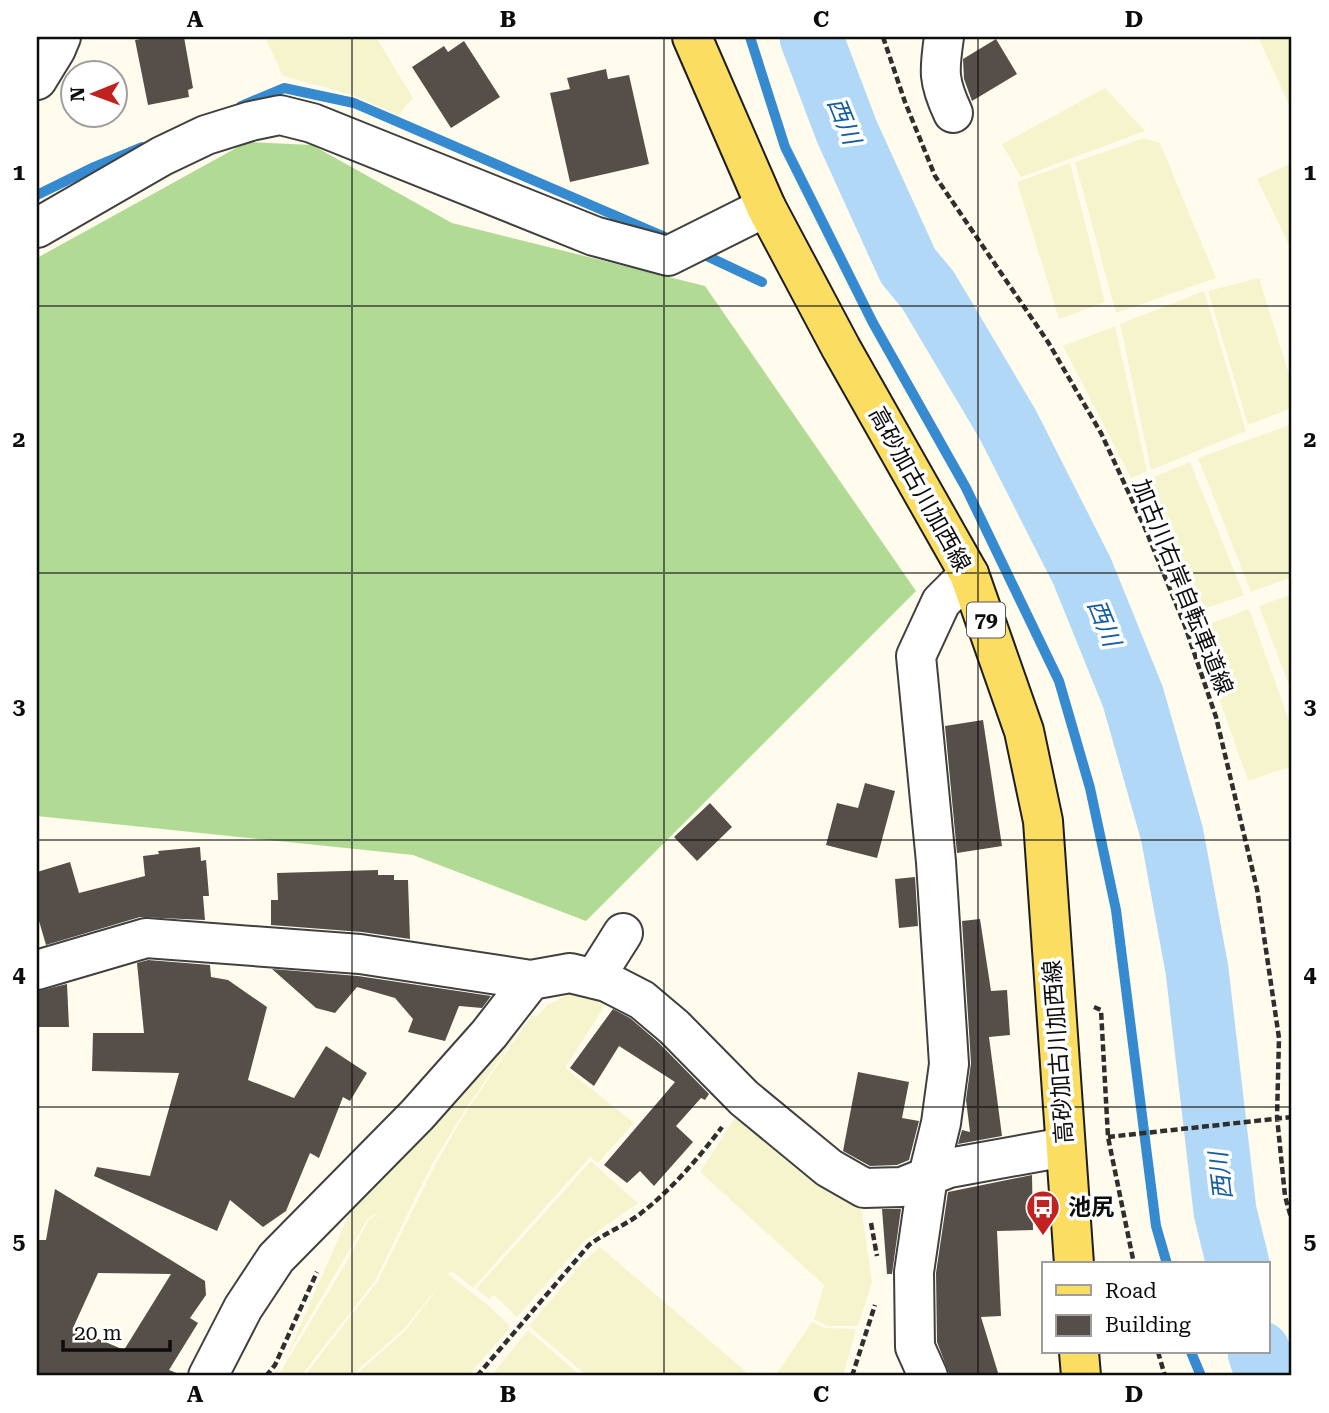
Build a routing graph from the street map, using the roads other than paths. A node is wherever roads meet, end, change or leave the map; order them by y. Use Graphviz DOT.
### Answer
graph roads {
  1 [pos="61,37"];
  2 [pos="692,37"];
  3 [pos="947,47"];
  4 [pos="37,80"];
  5 [pos="953,113"];
  6 [pos="766,207"];
  7 [pos="37,228"];
  8 [pos="969,574"];
  9 [pos="622,933"];
  10 [pos="37,970"];
  11 [pos="594,979"];
  12 [pos="531,980"];
  13 [pos="1065,1147"];
  14 [pos="928,1175"];
  15 [pos="1074,1262"];
  16 [pos="1079,1354"];
  17 [pos="208,1376"];
  18 [pos="928,1376"];
  19 [pos="1081,1376"];
  1 -- 4 [label="street"];
  2 -- 6 [label="main road, 高砂加古川加西線 / 79"];
  3 -- 5 [label="street"];
  6 -- 7 [label="street"];
  6 -- 8 [label="main road, 高砂加古川加西線 / 79"];
  8 -- 13 [label="main road, 高砂加古川加西線 / 79"];
  8 -- 14 [label="street"];
  9 -- 11 [label="street"];
  10 -- 12 [label="street"];
  11 -- 12 [label="street"];
  11 -- 14 [label="street"];
  12 -- 17 [label="street"];
  13 -- 14 [label="street"];
  13 -- 15 [label="main road, 高砂加古川加西線 / 79"];
  14 -- 18 [label="street"];
  16 -- 19 [label="main road"];
}
